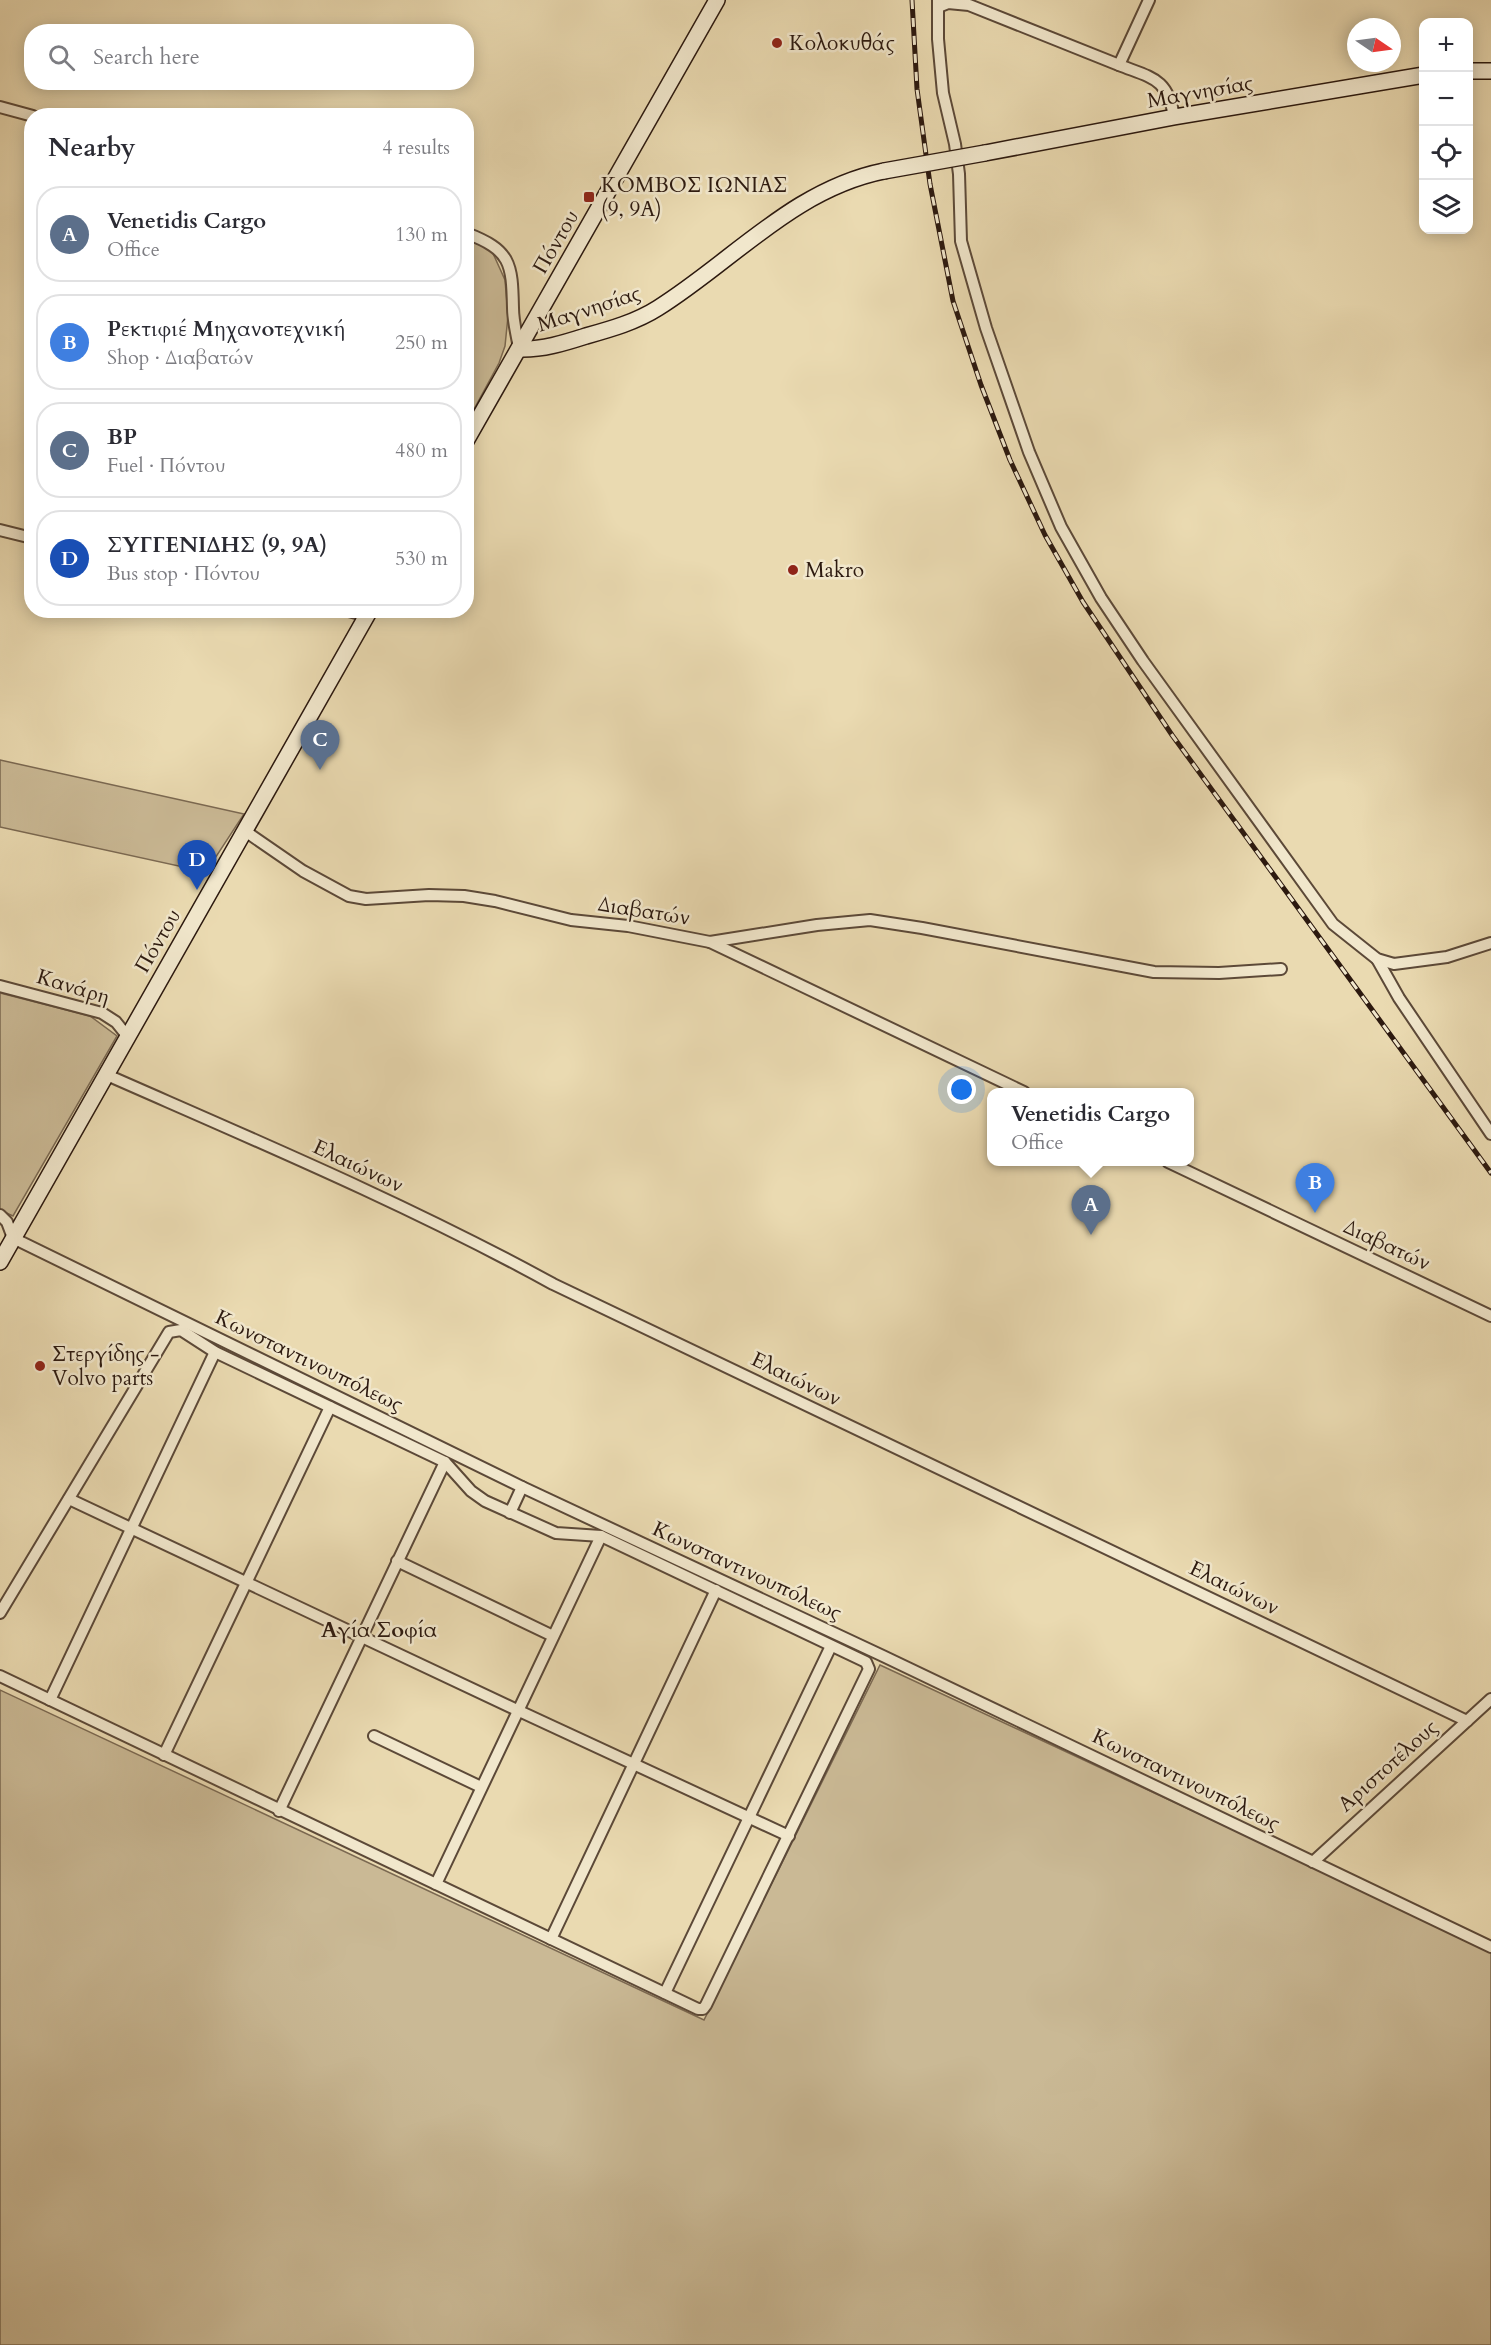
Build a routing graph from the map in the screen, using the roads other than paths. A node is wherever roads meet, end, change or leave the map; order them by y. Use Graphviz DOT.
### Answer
graph roads {
  1 [pos="717,0"];
  2 [pos="1149,0"];
  3 [pos="938,4"];
  4 [pos="1119,66"];
  5 [pos="1473,71"];
  6 [pos="1491,71"];
  7 [pos="1419,76"];
  8 [pos="0,107"];
  9 [pos="24,114"];
  10 [pos="1174,117"];
  11 [pos="474,237"];
  12 [pos="519,349"];
  13 [pos="474,427"];
  14 [pos="0,530"];
  15 [pos="24,536"];
  16 [pos="366,618"];
  17 [pos="245,831"];
  18 [pos="710,942"];
  19 [pos="1491,943"];
  20 [pos="1377,959"];
  21 [pos="1281,969"];
  22 [pos="0,986"];
  23 [pos="128,1037"];
  24 [pos="106,1074"];
  25 [pos="1016,1088"];
  26 [pos="1491,1134"];
  27 [pos="1178,1166"];
  28 [pos="0,1215"];
  29 [pos="14,1238"];
  30 [pos="0,1262"];
  31 [pos="1491,1316"];
  32 [pos="215,1352"];
  33 [pos="330,1407"];
  34 [pos="445,1462"];
  35 [pos="522,1487"];
  36 [pos="69,1499"];
  37 [pos="510,1513"];
  38 [pos="130,1529"];
  39 [pos="601,1536"];
  40 [pos="397,1561"];
  41 [pos="246,1583"];
  42 [pos="716,1590"];
  43 [pos="0,1613"];
  44 [pos="553,1636"];
  45 [pos="362,1637"];
  46 [pos="831,1646"];
  47 [pos="0,1676"];
  48 [pos="1491,1699"];
  49 [pos="50,1700"];
  50 [pos="517,1710"];
  51 [pos="1467,1721"];
  52 [pos="374,1736"];
  53 [pos="164,1755"];
  54 [pos="632,1764"];
  55 [pos="481,1787"];
  56 [pos="279,1810"];
  57 [pos="748,1818"];
  58 [pos="789,1836"];
  59 [pos="1313,1862"];
  60 [pos="436,1884"];
  61 [pos="551,1939"];
  62 [pos="1491,1947"];
  63 [pos="665,1993"];
  1 -- 12 [label="street, Πόντου"];
  2 -- 4 [label="street"];
  3 -- 4 [label="street"];
  3 -- 20 [label="street"];
  4 -- 10 [label="street"];
  5 -- 6 [label="street"];
  7 -- 10 [label="street, Μαγνησίας"];
  8 -- 9 [label="street"];
  10 -- 12 [label="street, Μαγνησίας, bridge"];
  11 -- 12 [label="street"];
  12 -- 13 [label="street, Πόντου"];
  14 -- 15 [label="street"];
  16 -- 17 [label="street, Πόντου"];
  17 -- 18 [label="street, Διαβατών"];
  17 -- 23 [label="street, Πόντου"];
  18 -- 21 [label="street"];
  18 -- 25 [label="street, Διαβατών"];
  19 -- 20 [label="street"];
  20 -- 26 [label="street"];
  22 -- 23 [label="street, Κανάρη"];
  23 -- 24 [label="street, Πόντου"];
  24 -- 29 [label="street, Πόντου"];
  24 -- 51 [label="street, Ελαιώνων"];
  27 -- 31 [label="street, Διαβατών"];
  28 -- 29 [label="street"];
  29 -- 30 [label="street, Πόντου"];
  29 -- 35 [label="street, Κωνσταντινουπόλεως"];
  32 -- 33 [label="street"];
  32 -- 36 [label="street"];
  32 -- 38 [label="street"];
  33 -- 34 [label="street"];
  33 -- 41 [label="street"];
  34 -- 37 [label="street"];
  34 -- 40 [label="street"];
  35 -- 37 [label="street"];
  35 -- 59 [label="street, Κωνσταντινουπόλεως"];
  36 -- 38 [label="street"];
  36 -- 43 [label="street"];
  37 -- 39 [label="street"];
  38 -- 41 [label="street"];
  38 -- 49 [label="street"];
  39 -- 42 [label="street"];
  39 -- 44 [label="street"];
  40 -- 44 [label="street"];
  40 -- 45 [label="street"];
  41 -- 45 [label="street"];
  41 -- 53 [label="street"];
  42 -- 46 [label="street"];
  42 -- 54 [label="street"];
  44 -- 50 [label="street"];
  45 -- 50 [label="street"];
  45 -- 56 [label="street"];
  46 -- 57 [label="street"];
  46 -- 58 [label="street"];
  47 -- 49 [label="street"];
  48 -- 51 [label="street, Αριστοτέλους"];
  49 -- 53 [label="street"];
  50 -- 54 [label="street"];
  50 -- 55 [label="street"];
  51 -- 59 [label="street, Αριστοτέλους"];
  52 -- 55 [label="street"];
  53 -- 56 [label="street"];
  54 -- 57 [label="street"];
  54 -- 61 [label="street"];
  55 -- 60 [label="street"];
  56 -- 60 [label="street"];
  57 -- 58 [label="street"];
  57 -- 63 [label="street"];
  58 -- 63 [label="street"];
  59 -- 62 [label="street, Κωνσταντινουπόλεως"];
  60 -- 61 [label="street"];
  61 -- 63 [label="street"];
}
